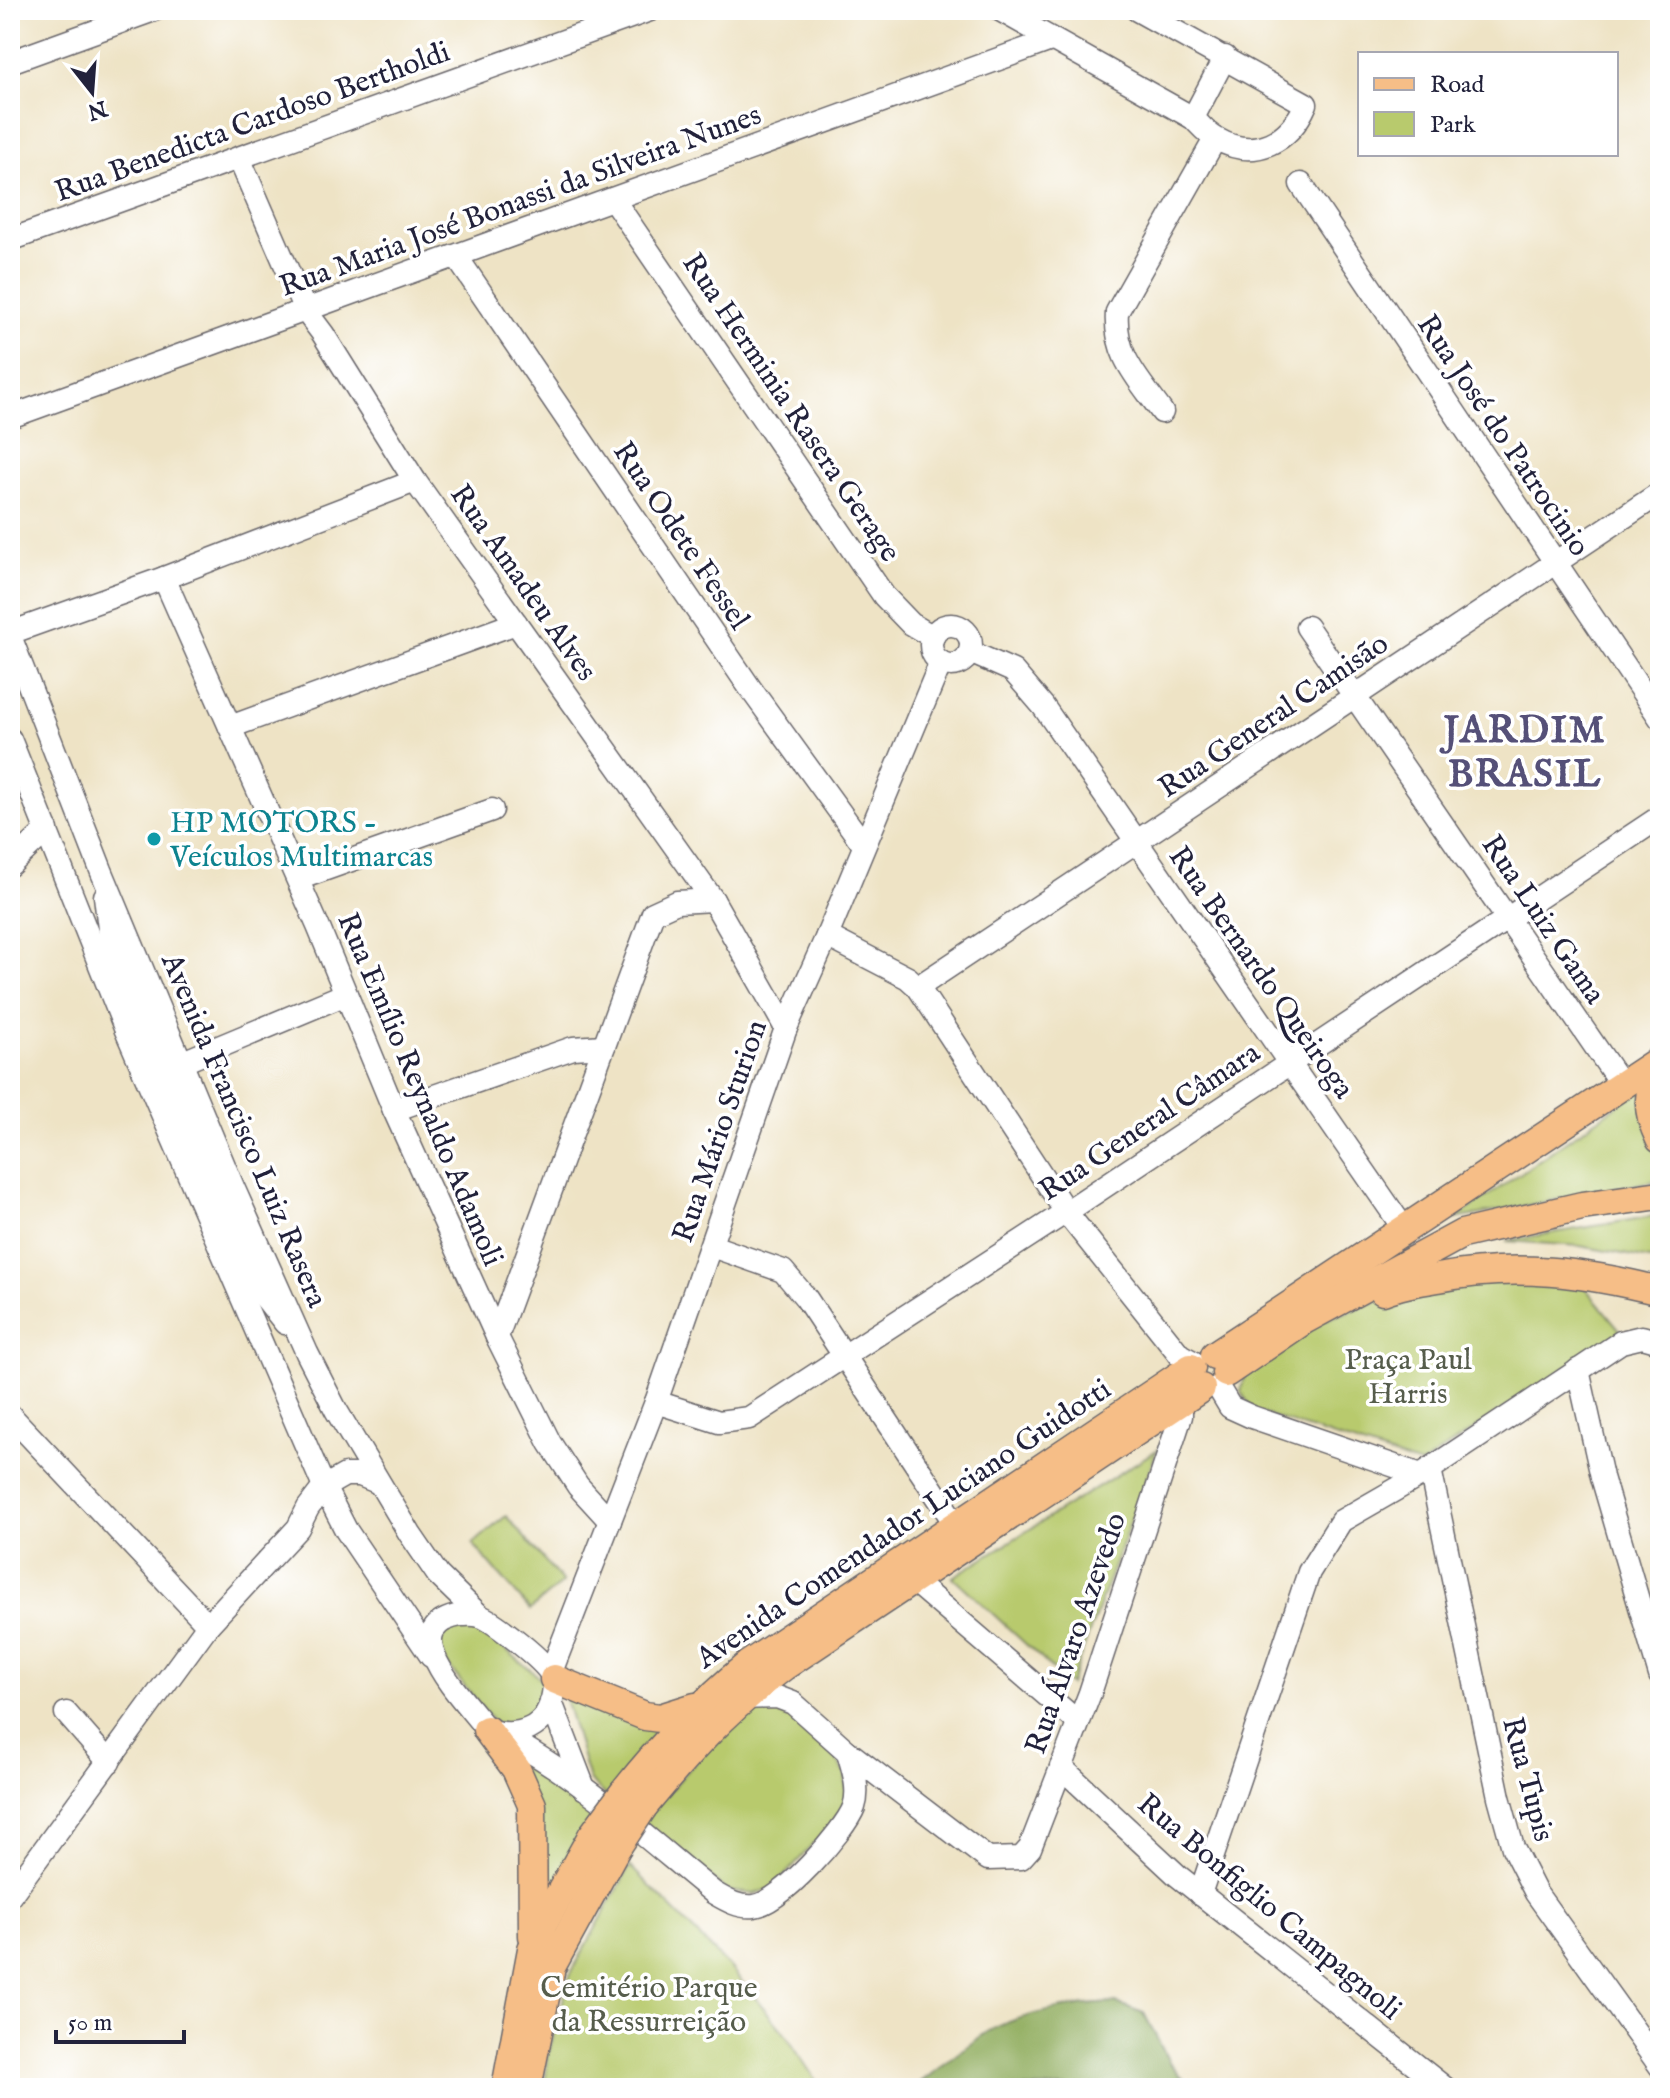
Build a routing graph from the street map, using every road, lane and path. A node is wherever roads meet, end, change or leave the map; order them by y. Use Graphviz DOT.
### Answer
graph roads {
  1 [pos="154,10"];
  2 [pos="650,10"];
  3 [pos="1000,10"];
  4 [pos="1152,12"];
  5 [pos="1051,40"];
  6 [pos="1225,57"];
  7 [pos="10,62"];
  8 [pos="1193,118"];
  9 [pos="1215,139"];
  10 [pos="239,158"];
  11 [pos="1301,184"];
  12 [pos="613,199"];
  13 [pos="10,240"];
  14 [pos="456,256"];
  15 [pos="305,310"];
  16 [pos="1162,412"];
  17 [pos="10,417"];
  18 [pos="415,481"];
  19 [pos="1660,493"];
  20 [pos="1554,564"];
  21 [pos="164,578"];
  22 [pos="516,623"];
  23 [pos="1307,627"];
  24 [pos="10,634"];
  25 [pos="933,637"];
  26 [pos="970,652"];
  27 [pos="941,662"];
  28 [pos="1356,696"];
  29 [pos="1660,718"];
  30 [pos="230,727"];
  31 [pos="10,739"];
  32 [pos="492,810"];
  33 [pos="1660,817"];
  34 [pos="47,830"];
  35 [pos="1136,842"];
  36 [pos="863,844"];
  37 [pos="10,865"];
  38 [pos="101,870"];
  39 [pos="298,879"];
  40 [pos="713,900"];
  41 [pos="1507,920"];
  42 [pos="827,936"];
  43 [pos="918,987"];
  44 [pos="346,994"];
  45 [pos="786,1028"];
  46 [pos="604,1046"];
  47 [pos="183,1062"];
  48 [pos="1660,1062"];
  49 [pos="1290,1064"];
  50 [pos="1623,1087"];
  51 [pos="394,1110"];
  52 [pos="1660,1139"];
  53 [pos="1660,1195"];
  54 [pos="1066,1212"];
  55 [pos="1404,1229"];
  56 [pos="712,1246"];
  57 [pos="1660,1291"];
  58 [pos="1304,1320"];
  59 [pos="497,1337"];
  60 [pos="1651,1340"];
  61 [pos="307,1353"];
  62 [pos="844,1356"];
  63 [pos="1578,1370"];
  64 [pos="1203,1377"];
  65 [pos="656,1402"];
  66 [pos="10,1415"];
  67 [pos="1425,1472"];
  68 [pos="377,1482"];
  69 [pos="324,1487"];
  70 [pos="610,1521"];
  71 [pos="956,1525"];
  72 [pos="298,1528"];
  73 [pos="346,1530"];
  74 [pos="912,1580"];
  75 [pos="480,1616"];
  76 [pos="208,1625"];
  77 [pos="569,1626"];
  78 [pos="532,1655"];
  79 [pos="431,1656"];
  80 [pos="784,1666"];
  81 [pos="1660,1675"];
  82 [pos="552,1684"];
  83 [pos="742,1698"];
  84 [pos="793,1703"];
  85 [pos="700,1705"];
  86 [pos="66,1713"];
  87 [pos="1078,1722"];
  88 [pos="493,1732"];
  89 [pos="848,1752"];
  90 [pos="109,1762"];
  91 [pos="1061,1767"];
  92 [pos="584,1788"];
  93 [pos="634,1799"];
  94 [pos="603,1843"];
  95 [pos="1200,1894"];
  96 [pos="10,1896"];
  97 [pos="532,1949"];
  98 [pos="1660,2066"];
  99 [pos="506,2088"];
  100 [pos="527,2088"];
  101 [pos="1445,2088"];
  1 -- 7 [label="street"];
  2 -- 10 [label="street, Rua Benedicta Cardoso Bertholdi"];
  3 -- 5 [label="street"];
  4 -- 6 [label="street"];
  5 -- 8 [label="street"];
  5 -- 12 [label="street, Rua Maria José Bonassi da Silveira Nunes"];
  6 -- 8 [label="street"];
  6 -- 9 [label="street"];
  8 -- 9 [label="street"];
  9 -- 16 [label="street"];
  10 -- 13 [label="street, Rua Benedicta Cardoso Bertholdi"];
  10 -- 15 [label="street, Rua Amadeu Alves"];
  11 -- 20 [label="street, Rua José do Patrocinio"];
  12 -- 14 [label="street, Rua Maria José Bonassi da Silveira Nunes"];
  12 -- 25 [label="street, Rua Herminia Rasera Gerage"];
  14 -- 15 [label="street, Rua Maria José Bonassi da Silveira Nunes"];
  14 -- 36 [label="street, Rua Odete Fessel"];
  15 -- 17 [label="street, Rua Maria José Bonassi da Silveira Nunes"];
  15 -- 18 [label="street, Rua Amadeu Alves"];
  18 -- 21 [label="street"];
  18 -- 22 [label="street, Rua Amadeu Alves"];
  19 -- 20 [label="street, Rua General Camisão"];
  20 -- 28 [label="street, Rua General Camisão"];
  20 -- 29 [label="street, Rua José do Patrocinio"];
  21 -- 24 [label="street"];
  21 -- 30 [label="street, Rua Emílio Reynaldo Adamoli"];
  22 -- 30 [label="street"];
  22 -- 40 [label="street, Rua Amadeu Alves"];
  23 -- 28 [label="street, Rua Luiz Gama"];
  24 -- 38 [label="street, Avenida Francisco Luiz Rasera"];
  25 -- 26 [label="street"];
  25 -- 27 [label="street"];
  26 -- 27 [label="street"];
  26 -- 35 [label="street, Rua Bernardo Queiroga"];
  27 -- 36 [label="street, Rua Mário Sturion"];
  28 -- 35 [label="street, Rua General Camisão"];
  28 -- 41 [label="street, Rua Luiz Gama"];
  30 -- 39 [label="street, Rua Emílio Reynaldo Adamoli"];
  31 -- 34 [label="street"];
  32 -- 39 [label="street"];
  33 -- 41 [label="street, Rua General Câmara"];
  34 -- 37 [label="street"];
  34 -- 69 [label="street"];
  35 -- 43 [label="street, Rua General Camisão"];
  35 -- 49 [label="street, Rua Bernardo Queiroga"];
  36 -- 42 [label="street, Rua Mário Sturion"];
  38 -- 47 [label="street, Avenida Francisco Luiz Rasera"];
  38 -- 61 [label="street"];
  39 -- 44 [label="street, Rua Emílio Reynaldo Adamoli"];
  40 -- 45 [label="street, Rua Amadeu Alves"];
  40 -- 46 [label="street"];
  41 -- 49 [label="street, Rua General Câmara"];
  41 -- 50 [label="street, Rua Luiz Gama"];
  42 -- 43 [label="street"];
  42 -- 45 [label="street, Rua Mário Sturion"];
  43 -- 54 [label="street"];
  44 -- 47 [label="street"];
  44 -- 51 [label="street, Rua Emílio Reynaldo Adamoli"];
  45 -- 56 [label="street, Rua Mário Sturion"];
  46 -- 51 [label="street"];
  46 -- 59 [label="street"];
  47 -- 61 [label="street, Avenida Francisco Luiz Rasera"];
  48 -- 50 [label="main road, Avenida Comendador Luciano Guidotti"];
  48 -- 52 [label="main road"];
  49 -- 54 [label="street, Rua General Câmara"];
  49 -- 55 [label="street, Rua Bernardo Queiroga"];
  50 -- 55 [label="main road, Avenida Comendador Luciano Guidotti"];
  51 -- 59 [label="street, Rua Emílio Reynaldo Adamoli"];
  53 -- 58 [label="main road, Avenida Comendador Luciano Guidotti"];
  54 -- 62 [label="street, Rua General Câmara"];
  54 -- 64 [label="street"];
  55 -- 64 [label="main road, Avenida Comendador Luciano Guidotti"];
  56 -- 62 [label="street"];
  56 -- 65 [label="street, Rua Mário Sturion"];
  57 -- 58 [label="main road"];
  58 -- 64 [label="main road, Avenida Comendador Luciano Guidotti"];
  59 -- 70 [label="street, Rua Emílio Reynaldo Adamoli"];
  60 -- 63 [label="street"];
  61 -- 68 [label="street, Avenida Francisco Luiz Rasera"];
  62 -- 65 [label="street, Rua General Câmara"];
  62 -- 71 [label="street"];
  63 -- 67 [label="street"];
  63 -- 81 [label="street"];
  64 -- 67 [label="street"];
  64 -- 71 [label="main road, Avenida Comendador Luciano Guidotti"];
  64 -- 74 [label="main road, Avenida Comendador Luciano Guidotti"];
  64 -- 87 [label="street, Rua Álvaro Azevedo"];
  65 -- 70 [label="street, Rua Mário Sturion"];
  66 -- 76 [label="street"];
  67 -- 95 [label="street"];
  67 -- 98 [label="street, Rua Tupis"];
  68 -- 69 [label="street"];
  68 -- 75 [label="street, Avenida Francisco Luiz Rasera"];
  69 -- 72 [label="street"];
  69 -- 73 [label="street"];
  70 -- 77 [label="street, Rua Mário Sturion"];
  71 -- 85 [label="main road, Avenida Comendador Luciano Guidotti"];
  72 -- 73 [label="street"];
  72 -- 76 [label="street"];
  73 -- 79 [label="street"];
  74 -- 80 [label="main road, Avenida Comendador Luciano Guidotti"];
  74 -- 87 [label="street"];
  75 -- 78 [label="street, Avenida Francisco Luiz Rasera"];
  75 -- 79 [label="street"];
  76 -- 90 [label="street"];
  77 -- 78 [label="street, Rua Mário Sturion"];
  77 -- 82 [label="street, Rua Mário Sturion"];
  78 -- 82 [label="street, Avenida Francisco Luiz Rasera"];
  79 -- 88 [label="street"];
  80 -- 83 [label="main road, Avenida Comendador Luciano Guidotti"];
  80 -- 84 [label="street"];
  82 -- 85 [label="main road"];
  82 -- 88 [label="street, Rua Mário Sturion"];
  82 -- 92 [label="street"];
  83 -- 84 [label="street"];
  83 -- 93 [label="main road, Avenida Comendador Luciano Guidotti"];
  84 -- 89 [label="street"];
  85 -- 93 [label="main road, Avenida Comendador Luciano Guidotti"];
  86 -- 90 [label="street"];
  87 -- 91 [label="street, Rua Álvaro Azevedo"];
  88 -- 92 [label="street"];
  88 -- 97 [label="main road"];
  89 -- 91 [label="street, Rua Álvaro Azevedo"];
  89 -- 92 [label="street"];
  90 -- 96 [label="street"];
  91 -- 95 [label="street, Rua Bonfiglio Campagnoli"];
  93 -- 94 [label="main road, Avenida Comendador Luciano Guidotti, bridge"];
  94 -- 97 [label="main road, Avenida Comendador Luciano Guidotti"];
  94 -- 100 [label="main road, Avenida Comendador Luciano Guidotti"];
  95 -- 101 [label="street, Rua Bonfiglio Campagnoli"];
  97 -- 99 [label="main road, Avenida Comendador Luciano Guidotti"];
}
